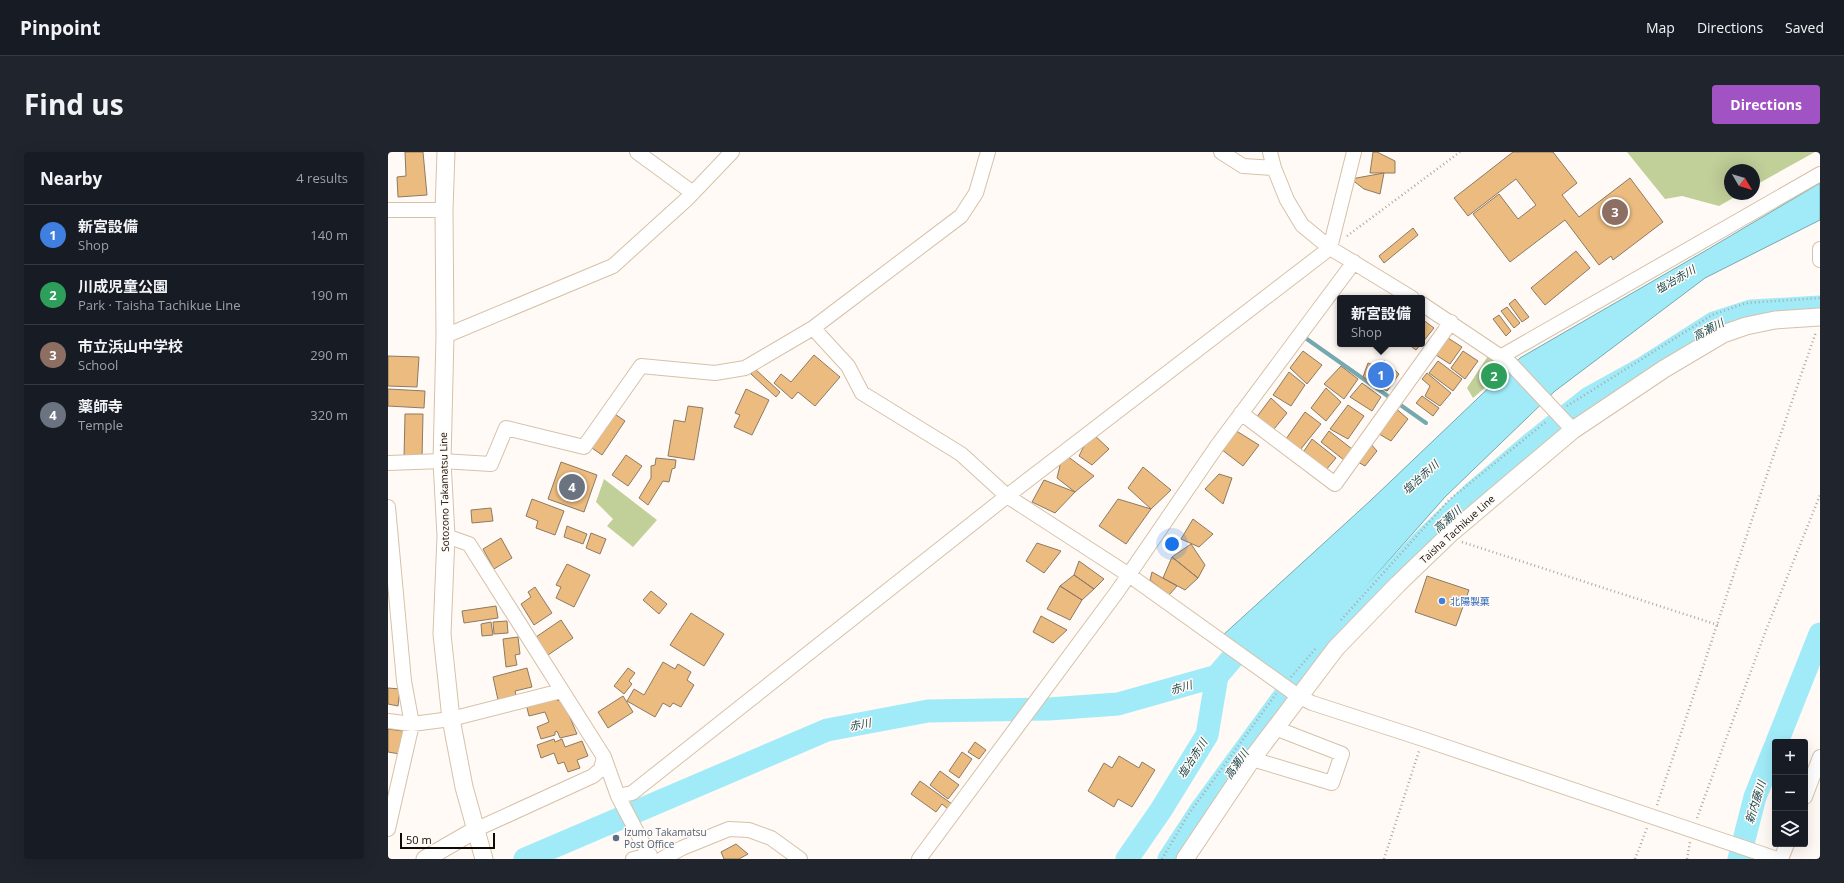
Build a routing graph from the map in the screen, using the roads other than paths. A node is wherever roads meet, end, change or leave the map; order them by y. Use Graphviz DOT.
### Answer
graph roads {
  1 [pos="446,152"];
  2 [pos="637,152"];
  3 [pos="732,152"];
  4 [pos="988,152"];
  5 [pos="1221,152"];
  6 [pos="1270,152"];
  7 [pos="1354,152"];
  8 [pos="1274,168"];
  9 [pos="1820,174"];
  10 [pos="693,193"];
  11 [pos="388,210"];
  12 [pos="444,210"];
  13 [pos="1330,248"];
  14 [pos="1820,249"];
  15 [pos="1820,260"];
  16 [pos="1354,262"];
  17 [pos="1407,295"];
  18 [pos="1425,306"];
  19 [pos="1451,322"];
  20 [pos="1819,322"];
  21 [pos="813,328"];
  22 [pos="445,336"];
  23 [pos="1506,360"];
  24 [pos="1241,413"];
  25 [pos="1573,430"];
  26 [pos="442,461"];
  27 [pos="388,463"];
  28 [pos="1007,496"];
  29 [pos="388,507"];
  30 [pos="446,536"];
  31 [pos="1129,575"];
  32 [pos="561,690"];
  33 [pos="1298,696"];
  34 [pos="450,718"];
  35 [pos="388,721"];
  36 [pos="412,724"];
  37 [pos="1275,728"];
  38 [pos="604,757"];
  39 [pos="1820,757"];
  40 [pos="1252,759"];
  41 [pos="1808,788"];
  42 [pos="618,796"];
  43 [pos="388,829"];
  44 [pos="477,829"];
  45 [pos="1785,847"];
  46 [pos="482,853"];
  47 [pos="654,858"];
  48 [pos="1776,858"];
  49 [pos="425,859"];
  50 [pos="634,859"];
  51 [pos="800,859"];
  52 [pos="919,859"];
  53 [pos="1185,859"];
  1 -- 12 [label="main road, Sotozono Takamatsu Line"];
  2 -- 10 [label="street"];
  3 -- 10 [label="street"];
  4 -- 21 [label="street"];
  5 -- 8 [label="street"];
  6 -- 8 [label="street"];
  7 -- 13 [label="street"];
  8 -- 13 [label="street"];
  9 -- 23 [label="street"];
  10 -- 22 [label="street"];
  11 -- 12 [label="street"];
  12 -- 22 [label="main road, Sotozono Takamatsu Line"];
  13 -- 16 [label="street"];
  13 -- 28 [label="street"];
  14 -- 15 [label="street"];
  16 -- 17 [label="street"];
  16 -- 24 [label="street"];
  18 -- 19 [label="street"];
  19 -- 23 [label="street"];
  19 -- 24 [label="street"];
  20 -- 25 [label="main road, Taisha Tachikue Line"];
  21 -- 26 [label="street"];
  21 -- 28 [label="street"];
  22 -- 26 [label="main road, Sotozono Takamatsu Line"];
  23 -- 25 [label="street"];
  24 -- 31 [label="street"];
  25 -- 33 [label="main road, Taisha Tachikue Line"];
  26 -- 27 [label="street"];
  26 -- 30 [label="main road, Sotozono Takamatsu Line"];
  28 -- 31 [label="street"];
  28 -- 42 [label="street"];
  29 -- 36 [label="street"];
  30 -- 32 [label="street"];
  30 -- 34 [label="main road, Sotozono Takamatsu Line"];
  31 -- 33 [label="street"];
  31 -- 52 [label="street"];
  32 -- 34 [label="street"];
  32 -- 38 [label="street"];
  33 -- 37 [label="main road, Taisha Tachikue Line"];
  33 -- 48 [label="street"];
  34 -- 36 [label="street"];
  34 -- 44 [label="main road, Sotozono Takamatsu Line"];
  35 -- 36 [label="street"];
  36 -- 43 [label="street"];
  37 -- 40 [label="main road, Taisha Tachikue Line"];
  37 -- 40 [label="street"];
  38 -- 42 [label="street"];
  38 -- 44 [label="street"];
  39 -- 41 [label="street"];
  40 -- 53 [label="main road, Taisha Tachikue Line"];
  42 -- 47 [label="street"];
  44 -- 46 [label="main road"];
  44 -- 49 [label="main road"];
  45 -- 48 [label="street"];
  47 -- 50 [label="street"];
  47 -- 51 [label="street"];
}
